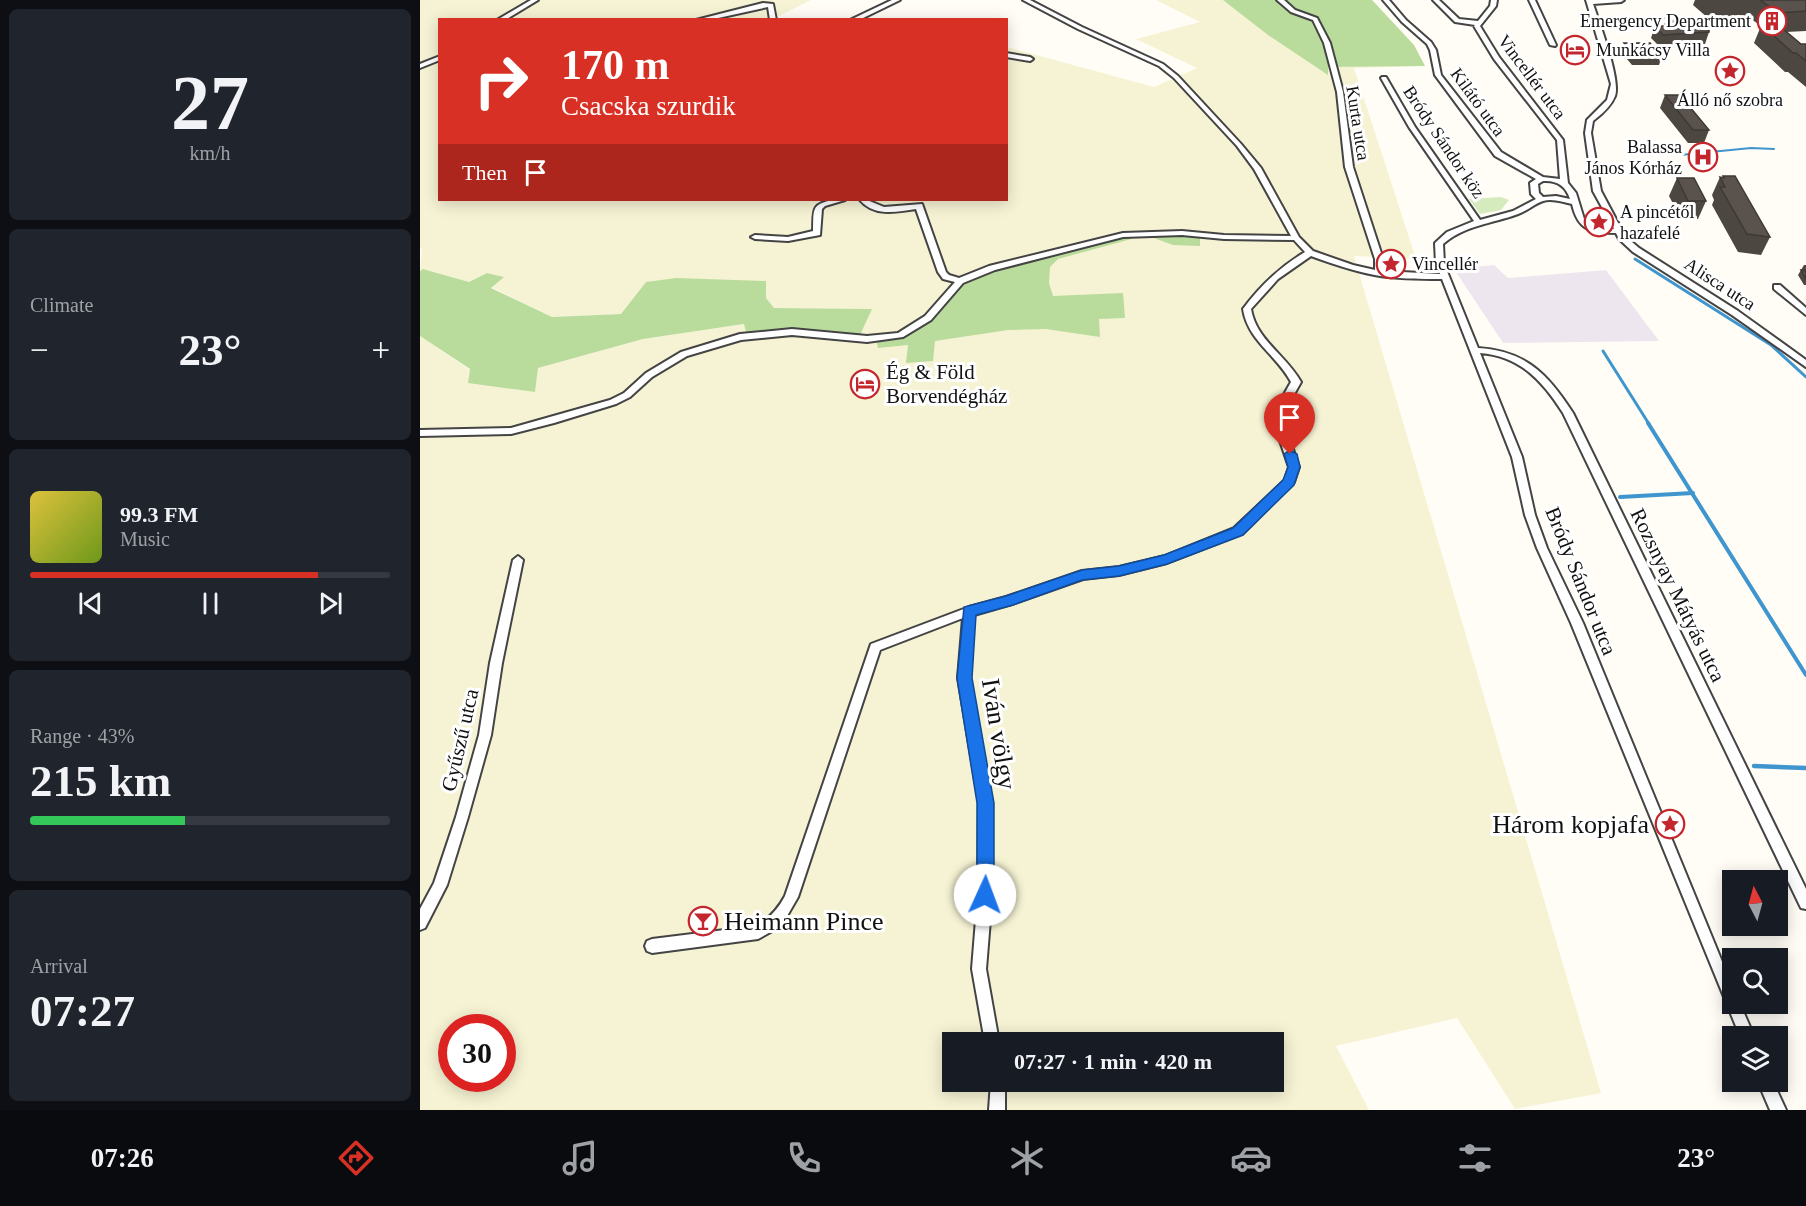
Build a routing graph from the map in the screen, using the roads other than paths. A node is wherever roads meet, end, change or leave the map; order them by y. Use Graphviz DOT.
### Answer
graph roads {
  1 [pos="535,0"];
  2 [pos="897,0"];
  3 [pos="1026,0"];
  4 [pos="1280,0"];
  5 [pos="1386,0"];
  6 [pos="1436,0"];
  7 [pos="1494,0"];
  8 [pos="1532,0"];
  9 [pos="1621,0"];
  10 [pos="1590,1"];
  11 [pos="504,18"];
  12 [pos="707,18"];
  13 [pos="773,18"];
  14 [pos="857,18"];
  15 [pos="1477,24"];
  16 [pos="1553,45"];
  17 [pos="1008,55"];
  18 [pos="1030,58"];
  19 [pos="438,59"];
  20 [pos="438,67"];
  21 [pos="420,68"];
  22 [pos="1384,78"];
  23 [pos="1541,179"];
  24 [pos="1564,183"];
  25 [pos="1541,199"];
  26 [pos="836,201"];
  27 [pos="864,201"];
  28 [pos="1575,202"];
  29 [pos="1479,223"];
  30 [pos="1618,231"];
  31 [pos="755,237"];
  32 [pos="1296,238"];
  33 [pos="1310,253"];
  34 [pos="1379,273"];
  35 [pos="1445,278"];
  36 [pos="960,281"];
  37 [pos="1777,287"];
  38 [pos="1806,312"];
  39 [pos="1473,350"];
  40 [pos="1806,364"];
  41 [pos="420,434"];
  42 [pos="518,560"];
  43 [pos="969,611"];
  44 [pos="1806,903"];
  45 [pos="420,923"];
  46 [pos="652,946"];
  47 [pos="1722,976"];
  48 [pos="990,1032"];
  49 [pos="998,1092"];
  50 [pos="1770,1092"];
  51 [pos="997,1110"];
  52 [pos="1778,1110"];
  1 -- 11 [label="street"];
  2 -- 14 [label="street"];
  3 -- 32 [label="street"];
  4 -- 34 [label="street, Kurta utca"];
  5 -- 23 [label="street, Kilátó utca"];
  6 -- 15 [label="street"];
  7 -- 15 [label="street"];
  8 -- 16 [label="street"];
  9 -- 10 [label="street"];
  10 -- 30 [label="street, Alisca utca"];
  12 -- 13 [label="street"];
  15 -- 24 [label="street, Vincellér utca"];
  17 -- 18 [label="street"];
  19 -- 21 [label="street"];
  20 -- 21 [label="street"];
  22 -- 29 [label="street, Bródy Sándor köz"];
  23 -- 24 [label="street"];
  23 -- 25 [label="street"];
  24 -- 28 [label="street"];
  25 -- 28 [label="street"];
  25 -- 29 [label="street, Bródy Sándor utca"];
  26 -- 31 [label="street"];
  27 -- 36 [label="street"];
  28 -- 30 [label="street"];
  29 -- 35 [label="street, Bródy Sándor utca"];
  30 -- 40 [label="street, Alisca utca"];
  32 -- 33 [label="street"];
  32 -- 36 [label="street"];
  33 -- 34 [label="street"];
  33 -- 43 [label="street"];
  34 -- 35 [label="street"];
  35 -- 39 [label="street, Bródy Sándor utca"];
  36 -- 41 [label="street"];
  37 -- 38 [label="street"];
  39 -- 44 [label="street, Rozsnyay Mátyás utca"];
  39 -- 47 [label="street, Bródy Sándor utca"];
  42 -- 45 [label="street, Gyűszű utca"];
  43 -- 46 [label="street"];
  43 -- 48 [label="street, Iván völgy"];
  49 -- 51 [label="street"];
  50 -- 52 [label="street"];
}
